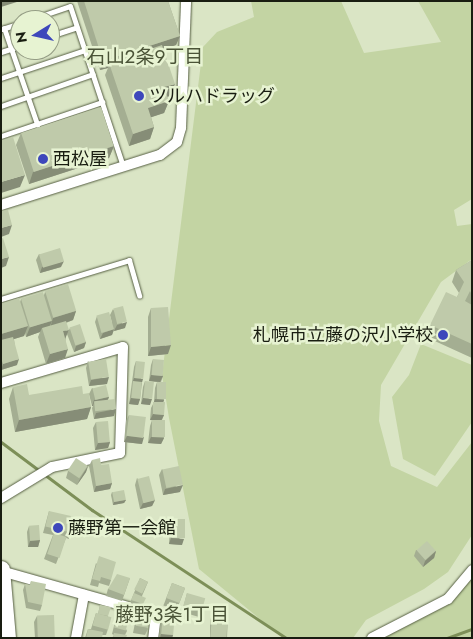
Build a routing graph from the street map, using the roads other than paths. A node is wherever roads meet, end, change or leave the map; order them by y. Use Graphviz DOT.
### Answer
graph roads {
  1 [pos="186,1"];
  2 [pos="58,10"];
  3 [pos="77,27"];
  4 [pos="3,29"];
  5 [pos="60,33"];
  6 [pos="10,46"];
  7 [pos="85,50"];
  8 [pos="15,60"];
  9 [pos="19,72"];
  10 [pos="93,74"];
  11 [pos="1,78"];
  12 [pos="27,96"];
  13 [pos="102,102"];
  14 [pos="1,106"];
  15 [pos="37,124"];
  16 [pos="1,136"];
  17 [pos="124,167"];
  18 [pos="1,205"];
  19 [pos="139,296"];
  20 [pos="1,299"];
  21 [pos="1,383"];
  22 [pos="1,498"];
  23 [pos="1,570"];
  24 [pos="472,570"];
  25 [pos="84,595"];
  26 [pos="7,638"];
  27 [pos="76,638"];
  28 [pos="153,638"];
  29 [pos="372,638"];
  1 -- 17 [label="street"];
  2 -- 3 [label="lane"];
  3 -- 5 [label="lane"];
  3 -- 7 [label="lane"];
  4 -- 6 [label="lane"];
  7 -- 9 [label="lane"];
  7 -- 10 [label="lane"];
  8 -- 9 [label="lane"];
  9 -- 11 [label="lane"];
  9 -- 12 [label="lane"];
  10 -- 12 [label="lane"];
  10 -- 13 [label="lane"];
  12 -- 14 [label="lane"];
  12 -- 15 [label="lane"];
  13 -- 15 [label="lane"];
  13 -- 17 [label="lane"];
  15 -- 16 [label="lane"];
  17 -- 18 [label="street"];
  19 -- 20 [label="lane"];
  21 -- 22 [label="street"];
  23 -- 25 [label="street"];
  23 -- 26 [label="highway"];
  24 -- 29 [label="street"];
  25 -- 27 [label="street"];
  25 -- 28 [label="street"];
}
